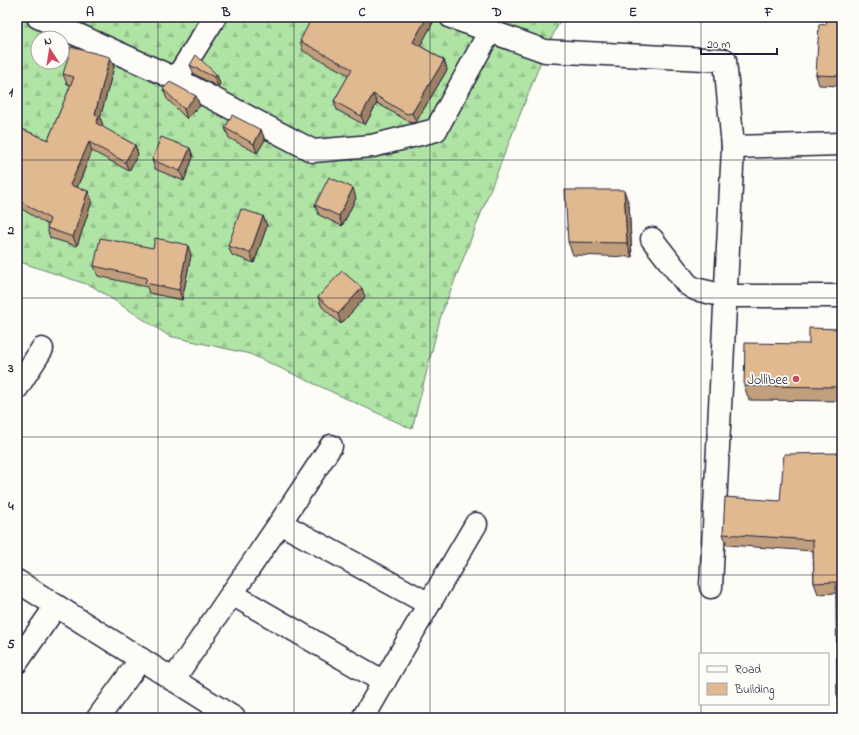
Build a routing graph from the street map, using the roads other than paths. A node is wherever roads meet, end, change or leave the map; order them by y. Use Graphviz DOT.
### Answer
graph roads {
  1 [pos="38,17"];
  2 [pos="215,17"];
  3 [pos="451,17"];
  4 [pos="490,31"];
  5 [pos="176,79"];
  6 [pos="842,144"];
  7 [pos="733,147"];
  8 [pos="652,239"];
  9 [pos="725,296"];
  10 [pos="842,296"];
  11 [pos="42,349"];
  12 [pos="17,388"];
  13 [pos="331,446"];
  14 [pos="280,523"];
  15 [pos="476,524"];
  16 [pos="17,581"];
  17 [pos="711,587"];
  18 [pos="232,594"];
  19 [pos="429,604"];
  20 [pos="56,606"];
  21 [pos="141,659"];
  22 [pos="17,662"];
  23 [pos="173,680"];
  24 [pos="384,682"];
  25 [pos="225,716"];
  26 [pos="98,718"];
  27 [pos="363,718"];
  1 -- 5 [label="street"];
  2 -- 5 [label="street"];
  3 -- 4 [label="street"];
  4 -- 5 [label="street"];
  4 -- 7 [label="street"];
  6 -- 7 [label="street"];
  7 -- 9 [label="street"];
  8 -- 9 [label="street"];
  9 -- 10 [label="street"];
  9 -- 17 [label="street"];
  11 -- 12 [label="street"];
  13 -- 14 [label="street"];
  14 -- 18 [label="street"];
  14 -- 19 [label="street"];
  15 -- 19 [label="street"];
  16 -- 20 [label="street"];
  18 -- 23 [label="street"];
  18 -- 24 [label="street"];
  19 -- 24 [label="street"];
  20 -- 21 [label="street"];
  20 -- 22 [label="street"];
  21 -- 23 [label="street"];
  21 -- 26 [label="street"];
  23 -- 25 [label="street"];
  24 -- 27 [label="street"];
}
